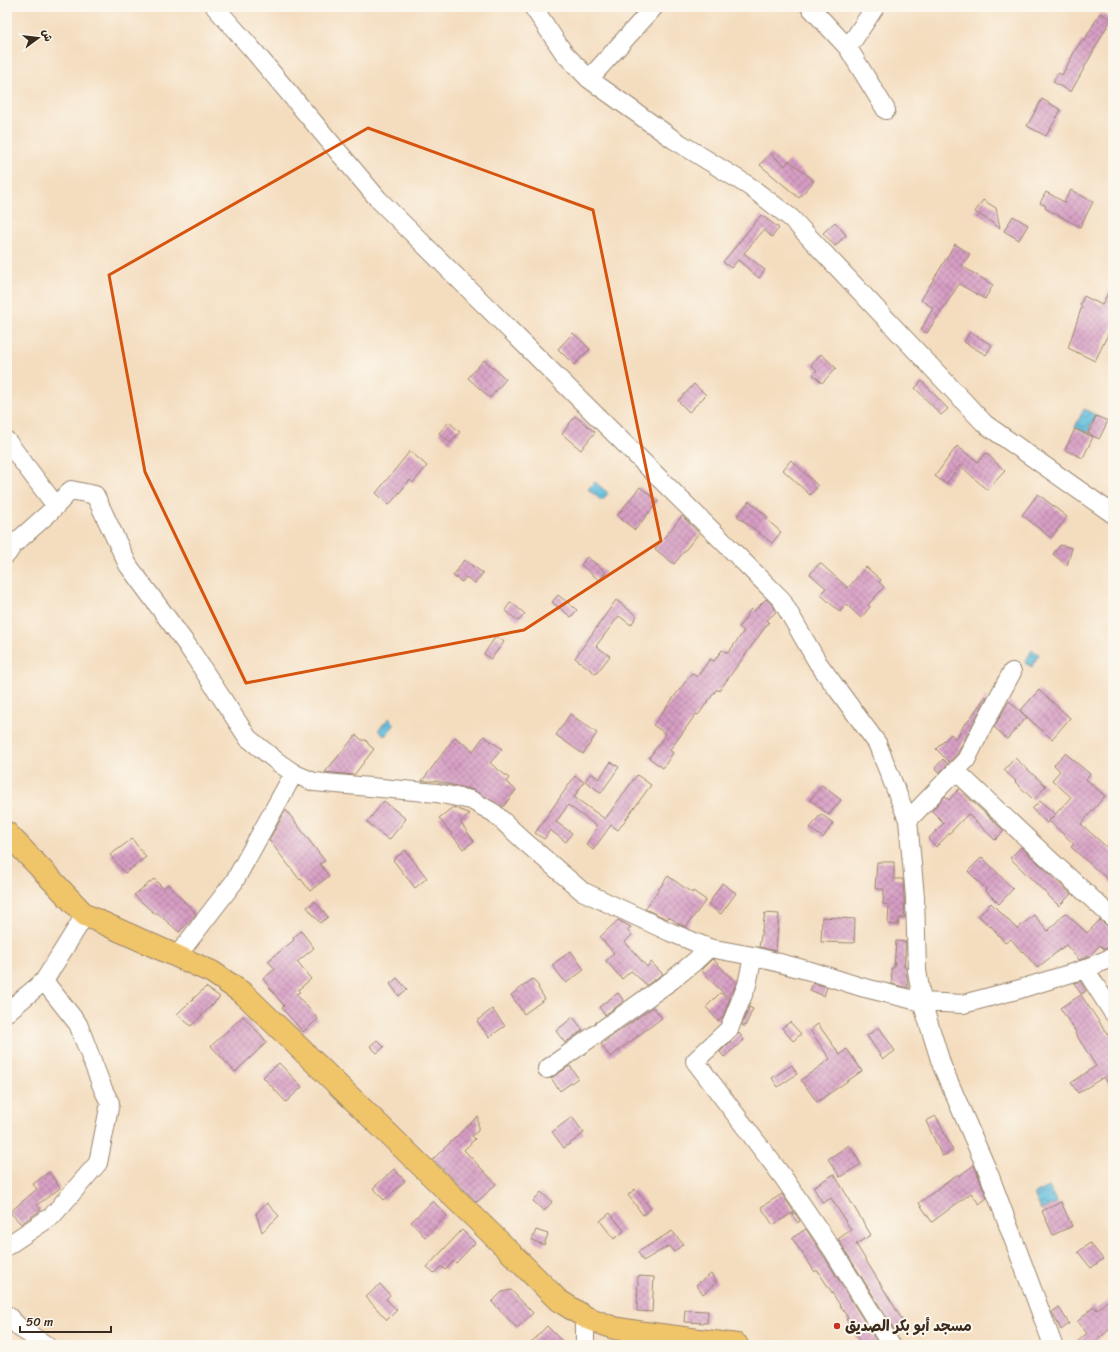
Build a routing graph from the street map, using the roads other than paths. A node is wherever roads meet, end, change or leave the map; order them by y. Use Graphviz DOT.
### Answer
graph roads {
  1 [pos="215,7"];
  2 [pos="533,7"];
  3 [pos="654,7"];
  4 [pos="810,7"];
  5 [pos="876,7"];
  6 [pos="848,48"];
  7 [pos="589,79"];
  8 [pos="886,110"];
  9 [pos="7,441"];
  10 [pos="56,506"];
  11 [pos="1113,514"];
  12 [pos="7,554"];
  13 [pos="1012,672"];
  14 [pos="956,771"];
  15 [pos="294,773"];
  16 [pos="908,820"];
  17 [pos="7,833"];
  18 [pos="85,915"];
  19 [pos="1113,918"];
  20 [pos="710,948"];
  21 [pos="177,956"];
  22 [pos="752,956"];
  23 [pos="1113,957"];
  24 [pos="1085,969"];
  25 [pos="44,980"];
  26 [pos="922,1002"];
  27 [pos="7,1012"];
  28 [pos="1113,1013"];
  29 [pos="547,1069"];
  30 [pos="7,1246"];
  31 [pos="7,1316"];
  32 [pos="585,1317"];
  33 [pos="46,1345"];
  34 [pos="585,1345"];
  35 [pos="737,1345"];
  36 [pos="890,1345"];
  37 [pos="1053,1345"];
  1 -- 16 [label="street"];
  2 -- 7 [label="street"];
  3 -- 7 [label="street"];
  4 -- 6 [label="street"];
  5 -- 6 [label="street"];
  6 -- 8 [label="street"];
  7 -- 11 [label="street"];
  9 -- 10 [label="street"];
  10 -- 12 [label="street"];
  10 -- 15 [label="street"];
  13 -- 14 [label="street"];
  14 -- 16 [label="street"];
  14 -- 19 [label="street"];
  15 -- 20 [label="street"];
  15 -- 21 [label="street"];
  16 -- 26 [label="street"];
  17 -- 18 [label="main road"];
  18 -- 21 [label="main road"];
  18 -- 25 [label="street"];
  20 -- 22 [label="street"];
  20 -- 29 [label="street"];
  21 -- 32 [label="main road"];
  22 -- 26 [label="street"];
  22 -- 36 [label="street"];
  23 -- 24 [label="street"];
  24 -- 26 [label="street"];
  24 -- 28 [label="street"];
  25 -- 27 [label="street"];
  25 -- 30 [label="street"];
  26 -- 37 [label="street"];
  31 -- 33 [label="street"];
  32 -- 34 [label="street"];
  32 -- 35 [label="main road"];
}
